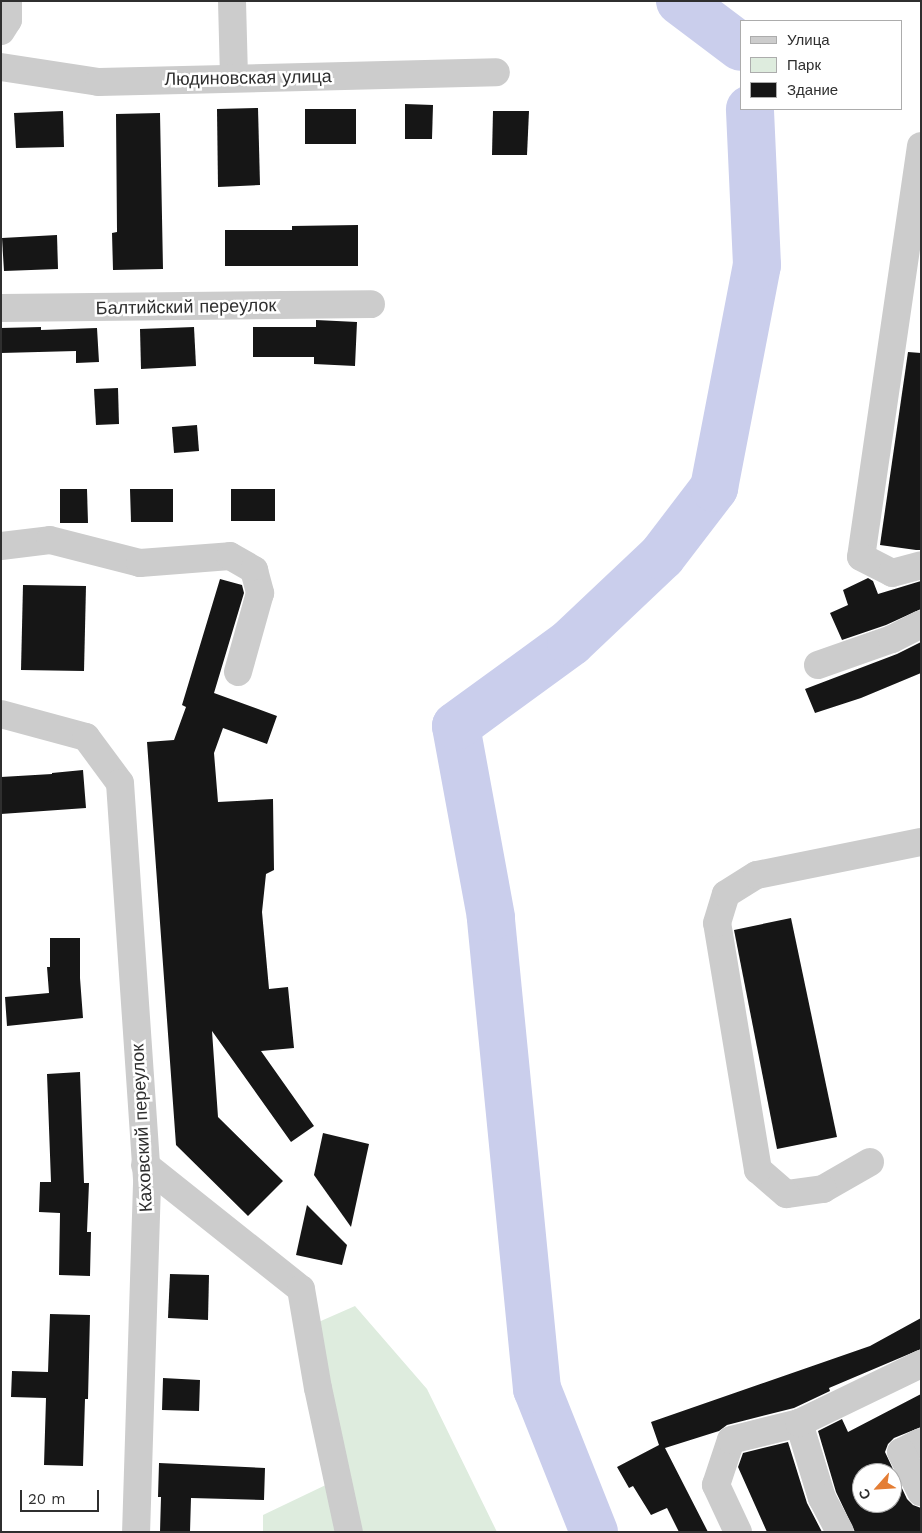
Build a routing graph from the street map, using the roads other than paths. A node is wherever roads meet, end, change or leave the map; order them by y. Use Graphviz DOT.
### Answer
graph roads {
  1 [pos="8,1"];
  2 [pos="232,1"];
  3 [pos="1,31"];
  4 [pos="1,67"];
  5 [pos="496,72"];
  6 [pos="234,78"];
  7 [pos="921,146"];
  8 [pos="371,304"];
  9 [pos="1,308"];
  10 [pos="1,546"];
  11 [pos="921,565"];
  12 [pos="921,624"];
  13 [pos="818,664"];
  14 [pos="238,672"];
  15 [pos="1,714"];
  16 [pos="921,842"];
  17 [pos="870,1162"];
  18 [pos="146,1165"];
  19 [pos="921,1364"];
  20 [pos="799,1423"];
  21 [pos="921,1442"];
  22 [pos="921,1492"];
  23 [pos="136,1532"];
  24 [pos="349,1532"];
  25 [pos="738,1532"];
  26 [pos="840,1532"];
  1 -- 3 [label="street"];
  2 -- 6 [label="street"];
  4 -- 6 [label="street, Людиновская улица"];
  5 -- 6 [label="street, Людиновская улица"];
  7 -- 11 [label="street"];
  8 -- 9 [label="street, Балтийский переулок"];
  10 -- 14 [label="street"];
  12 -- 13 [label="street"];
  15 -- 18 [label="street, Каховский переулок"];
  16 -- 17 [label="street"];
  18 -- 23 [label="street, Каховский переулок"];
  18 -- 24 [label="street"];
  19 -- 20 [label="street"];
  20 -- 25 [label="street"];
  20 -- 26 [label="street"];
  21 -- 22 [label="street"];
}
